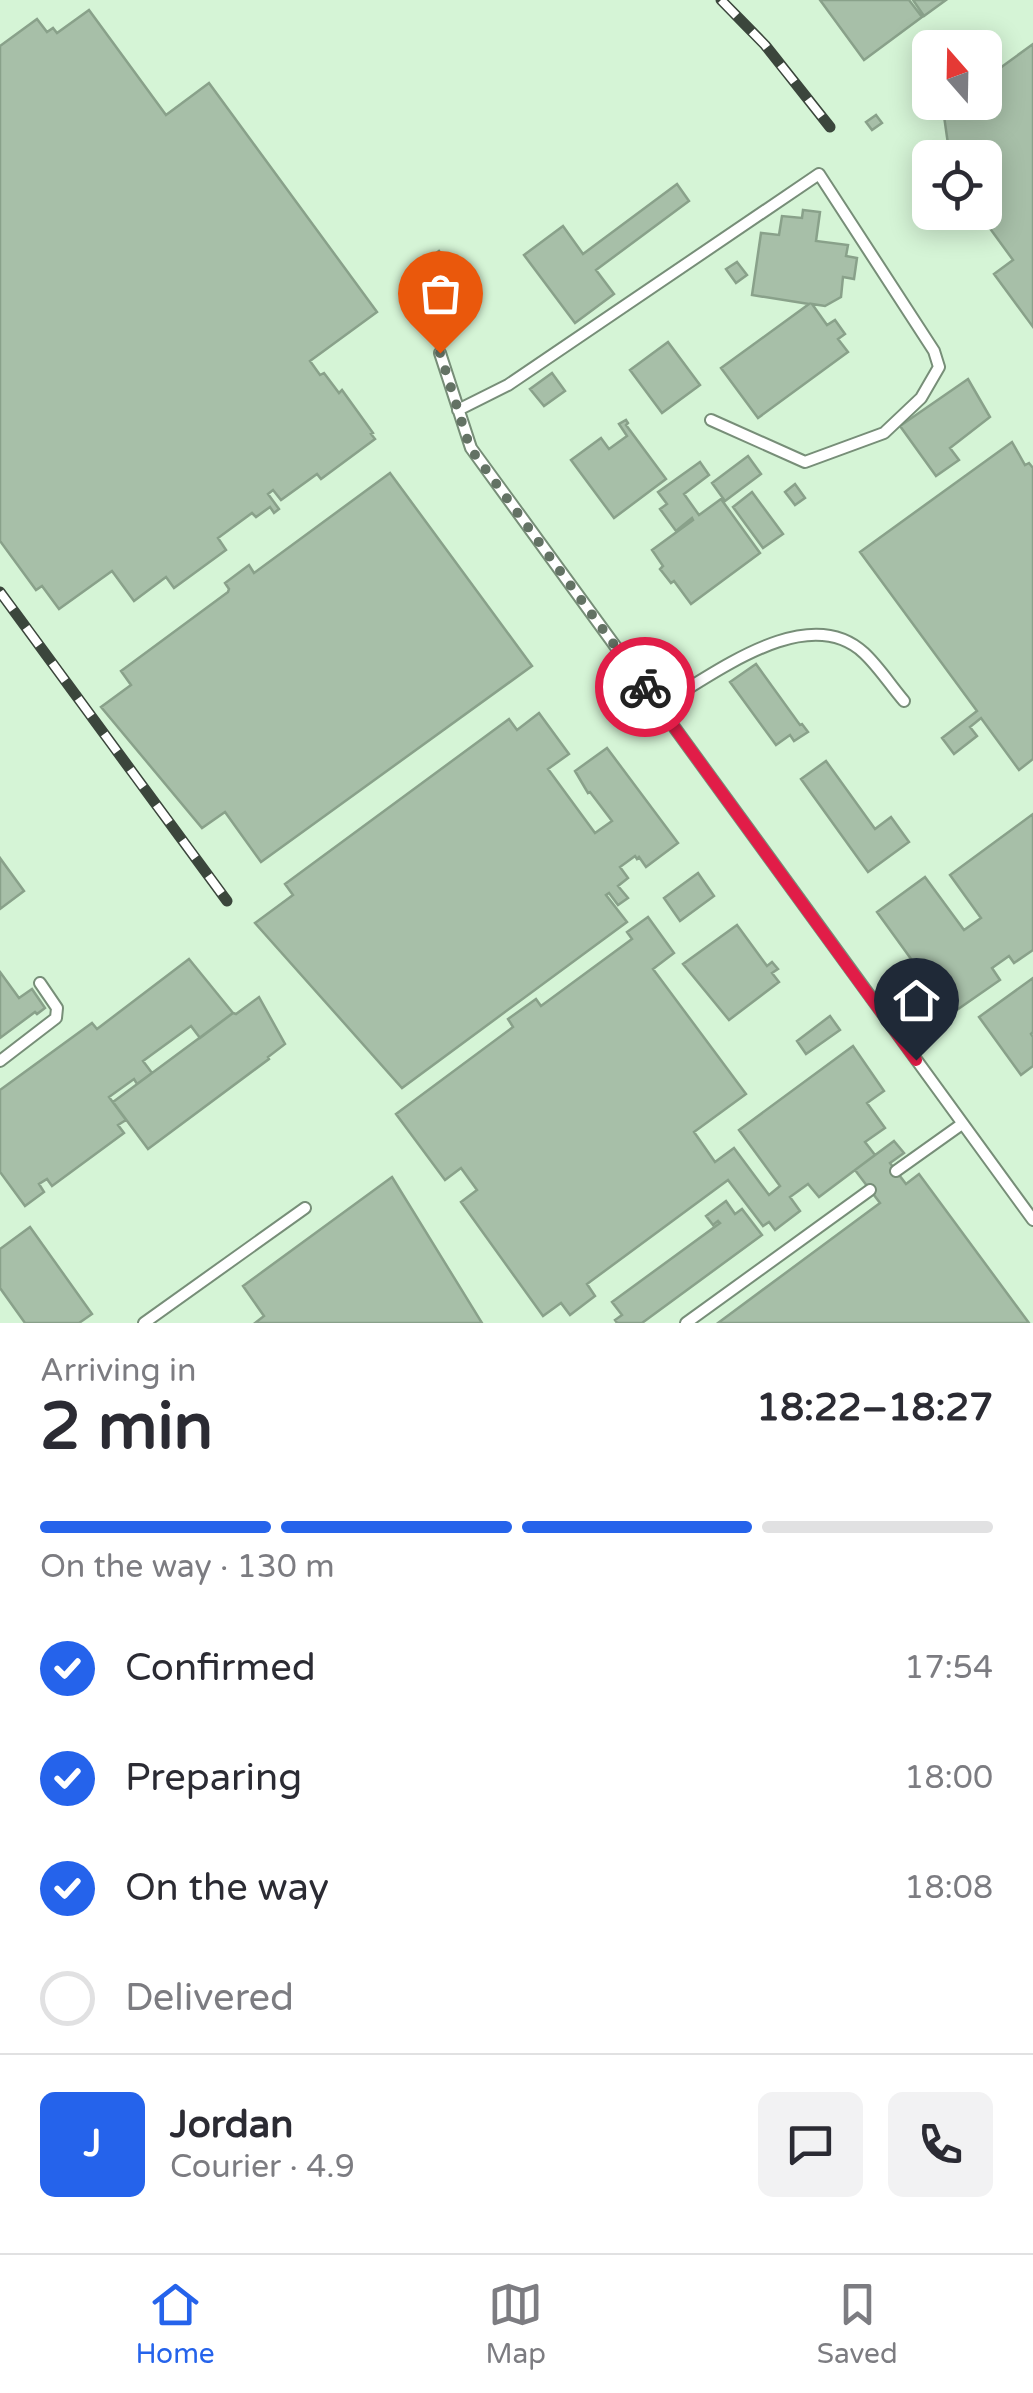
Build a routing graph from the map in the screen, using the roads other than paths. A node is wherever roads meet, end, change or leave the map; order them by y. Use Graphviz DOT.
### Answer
graph roads {
  1 [pos="440,353"];
  2 [pos="458,410"];
  3 [pos="711,420"];
  4 [pos="904,701"];
  5 [pos="660,706"];
  6 [pos="40,983"];
  7 [pos="0,1061"];
  8 [pos="962,1124"];
  9 [pos="896,1171"];
  10 [pos="870,1190"];
  11 [pos="305,1208"];
  12 [pos="1033,1220"];
  13 [pos="144,1323"];
  14 [pos="686,1323"];
  1 -- 2 [label="lane"];
  2 -- 3 [label="lane"];
  2 -- 5 [label="lane"];
  4 -- 5 [label="lane"];
  5 -- 8 [label="lane"];
  6 -- 7 [label="lane"];
  8 -- 9 [label="lane"];
  8 -- 12 [label="lane"];
  10 -- 14 [label="lane"];
  11 -- 13 [label="lane"];
}
